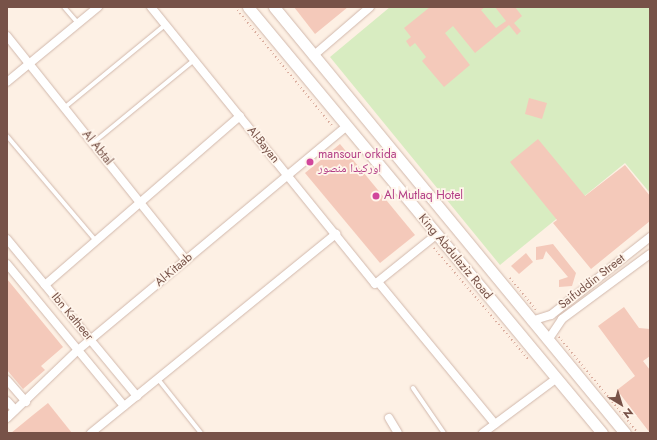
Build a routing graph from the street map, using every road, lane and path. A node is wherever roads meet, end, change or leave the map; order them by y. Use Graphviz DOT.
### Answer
graph roads {
  1 [pos="64,7"];
  2 [pos="98,7"];
  3 [pos="151,7"];
  4 [pos="235,7"];
  5 [pos="248,7"];
  6 [pos="274,7"];
  7 [pos="370,7"];
  8 [pos="78,23"];
  9 [pos="165,24"];
  10 [pos="7,36"];
  11 [pos="313,56"];
  12 [pos="194,60"];
  13 [pos="29,63"];
  14 [pos="7,82"];
  15 [pos="64,108"];
  16 [pos="240,116"];
  17 [pos="342,130"];
  18 [pos="7,136"];
  19 [pos="93,143"];
  20 [pos="288,176"];
  21 [pos="140,202"];
  22 [pos="336,234"];
  23 [pos="436,234"];
  24 [pos="650,236"];
  25 [pos="7,239"];
  26 [pos="96,240"];
  27 [pos="434,248"];
  28 [pos="650,254"];
  29 [pos="186,260"];
  30 [pos="7,264"];
  31 [pos="376,283"];
  32 [pos="45,285"];
  33 [pos="531,321"];
  34 [pos="553,338"];
  35 [pos="90,340"];
  36 [pos="78,350"];
  37 [pos="534,366"];
  38 [pos="557,378"];
  39 [pos="158,379"];
  40 [pos="7,380"];
  41 [pos="413,388"];
  42 [pos="137,396"];
  43 [pos="7,401"];
  44 [pos="26,402"];
  45 [pos="124,406"];
  46 [pos="16,410"];
  47 [pos="7,418"];
  48 [pos="389,418"];
  49 [pos="496,424"];
  50 [pos="91,433"];
  51 [pos="201,433"];
  52 [pos="398,433"];
  53 [pos="444,433"];
  54 [pos="483,433"];
  55 [pos="602,433"];
  56 [pos="625,433"];
  57 [pos="638,433"];
  1 -- 8 [label="lane"];
  2 -- 8 [label="street"];
  3 -- 9 [label="street, Al-Bayan"];
  4 -- 17 [label="path"];
  5 -- 17 [label="main road, King Abdulaziz Road"];
  6 -- 11 [label="main road, King Abdulaziz Road"];
  7 -- 11 [label="street"];
  8 -- 13 [label="street"];
  9 -- 12 [label="street, Al-Bayan"];
  9 -- 15 [label="lane"];
  10 -- 13 [label="street, Al Abtal"];
  11 -- 33 [label="main road, King Abdulaziz Road"];
  12 -- 16 [label="street, Al-Bayan"];
  12 -- 19 [label="lane"];
  13 -- 14 [label="street"];
  13 -- 15 [label="street, Al Abtal"];
  15 -- 19 [label="street, Al Abtal"];
  16 -- 20 [label="street, Al-Bayan"];
  16 -- 21 [label="street"];
  17 -- 20 [label="street, Al-Kitaab"];
  17 -- 23 [label="main road, King Abdulaziz Road"];
  18 -- 26 [label="lane"];
  19 -- 21 [label="street, Al Abtal"];
  20 -- 22 [label="street, Al-Bayan"];
  20 -- 29 [label="street, Al-Kitaab"];
  21 -- 26 [label="street"];
  21 -- 29 [label="street, Al Abtal"];
  22 -- 31 [label="street, Al-Bayan"];
  22 -- 39 [label="street"];
  23 -- 31 [label="street"];
  23 -- 38 [label="main road, King Abdulaziz Road"];
  24 -- 33 [label="street, Saifuddin Street"];
  25 -- 32 [label="street, Ibn Katheer"];
  26 -- 32 [label="street"];
  27 -- 37 [label="path"];
  28 -- 34 [label="street, Saifuddin Street"];
  29 -- 35 [label="street, Al-Kitaab"];
  30 -- 36 [label="street, Ibn Katheer"];
  31 -- 49 [label="street, Al-Bayan"];
  32 -- 35 [label="street, Ibn Katheer"];
  33 -- 34 [label="main road, King Abdulaziz Road"];
  34 -- 56 [label="main road, King Abdulaziz Road"];
  34 -- 57 [label="path"];
  35 -- 36 [label="street, Al-Kitaab"];
  35 -- 42 [label="street, Ibn Katheer"];
  36 -- 44 [label="street, Al-Kitaab"];
  36 -- 45 [label="street, Ibn Katheer"];
  38 -- 49 [label="street"];
  38 -- 55 [label="main road, King Abdulaziz Road"];
  39 -- 42 [label="street"];
  39 -- 51 [label="lane"];
  40 -- 44 [label="street"];
  41 -- 53 [label="lane"];
  42 -- 45 [label="street"];
  43 -- 46 [label="street"];
  44 -- 46 [label="street, Al-Kitaab"];
  45 -- 50 [label="street"];
  46 -- 47 [label="street, Al-Kitaab"];
  48 -- 52 [label="street"];
  49 -- 54 [label="street"];
}
